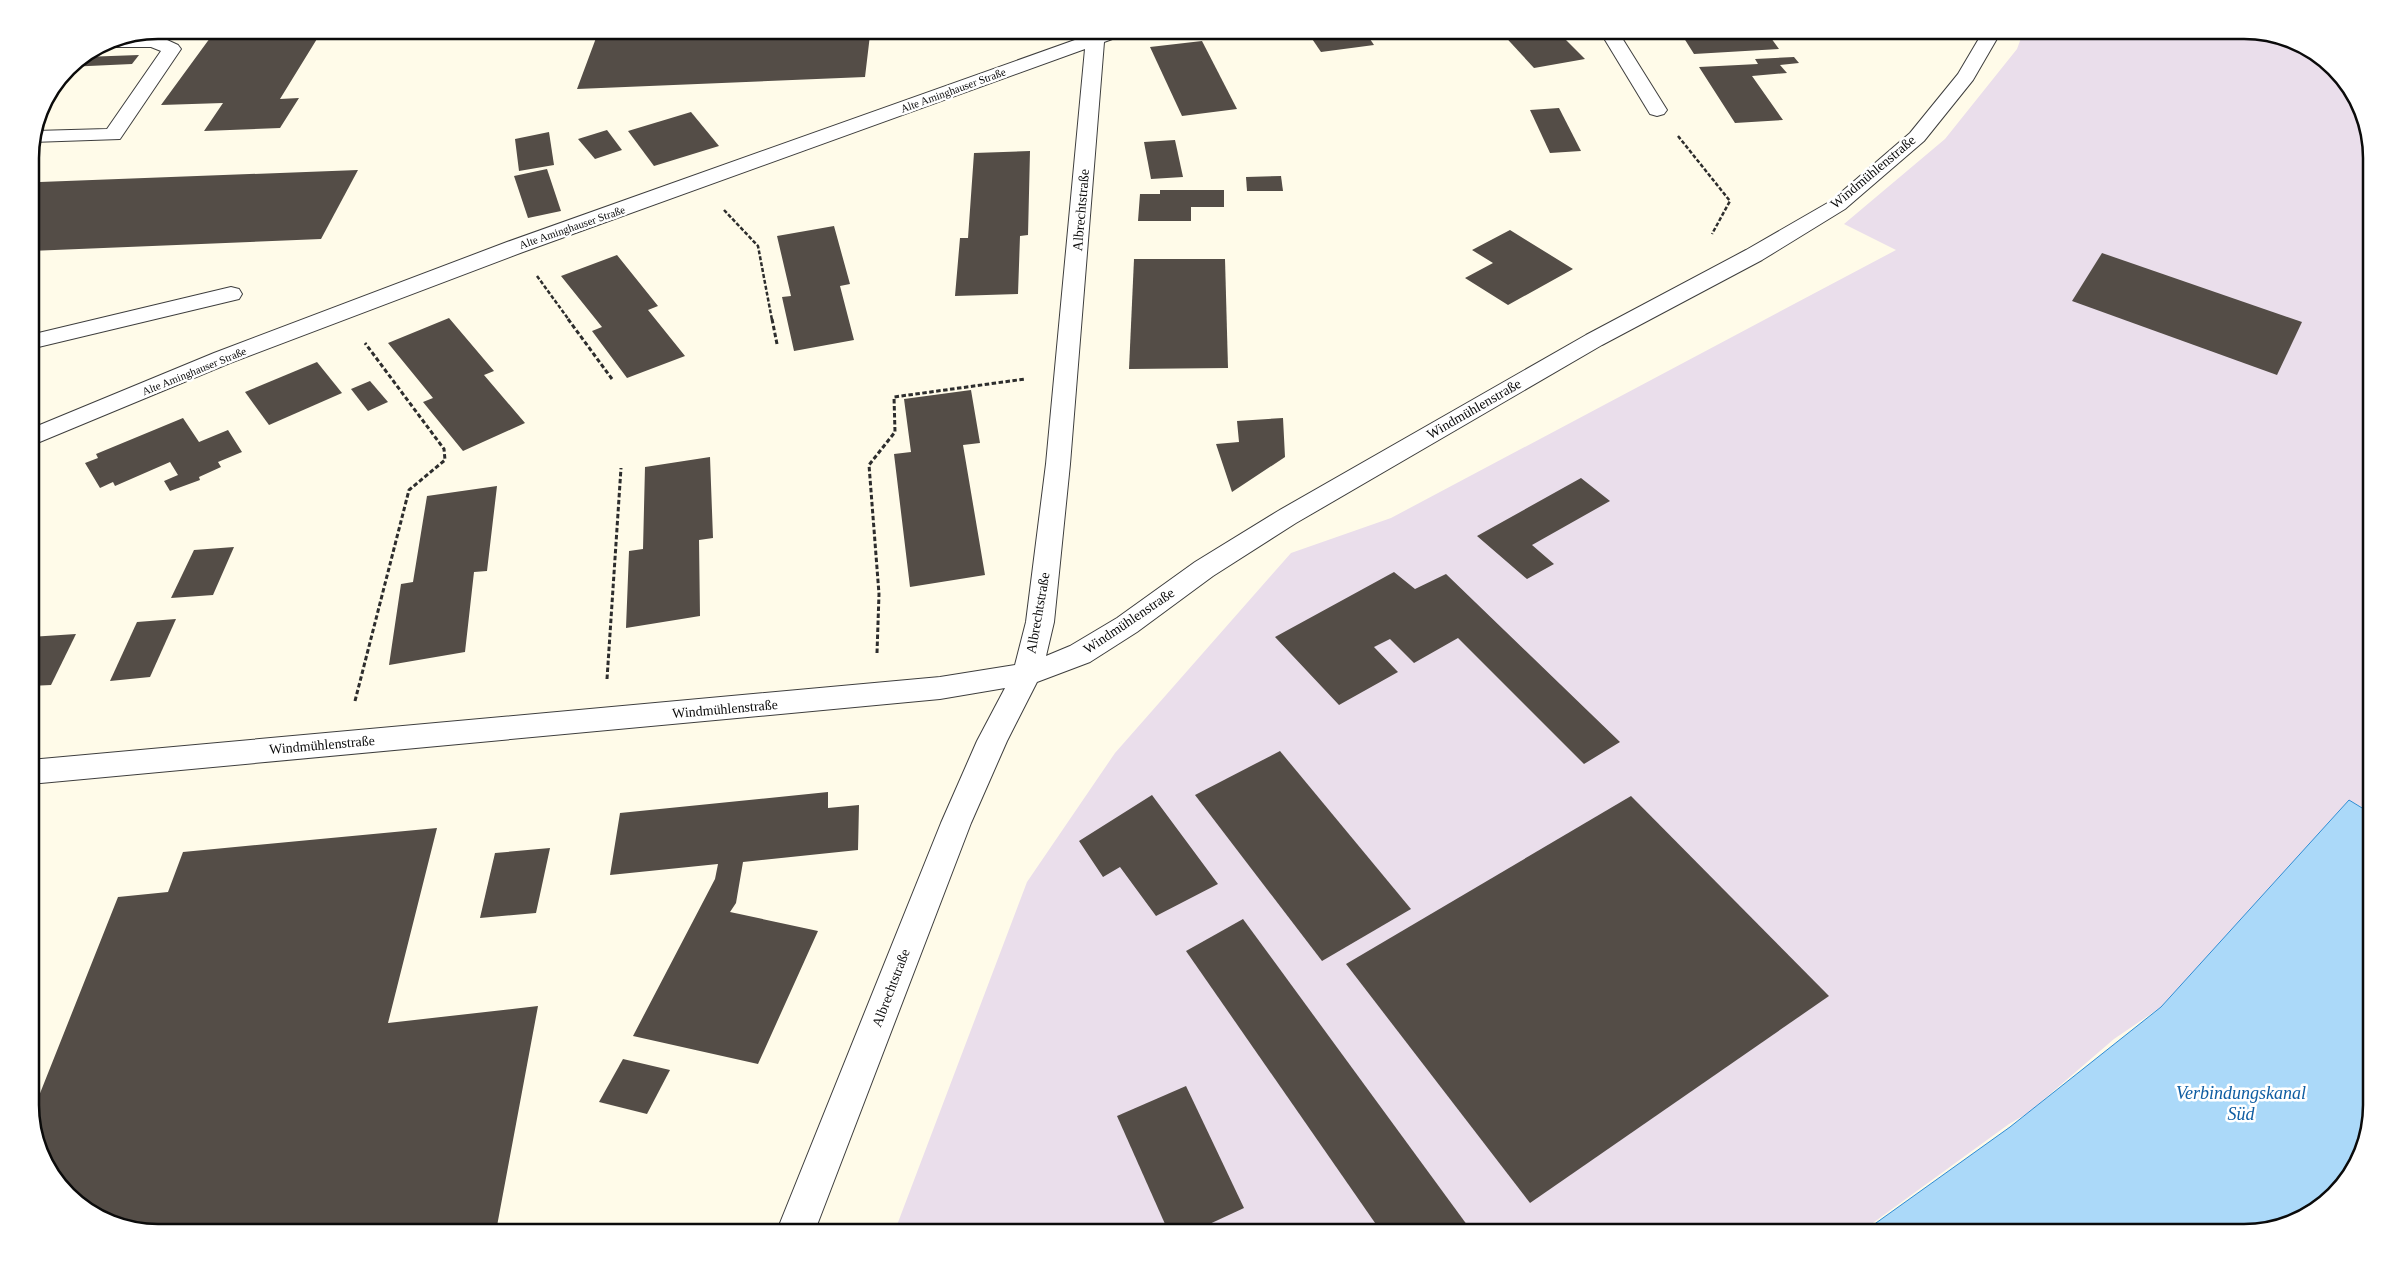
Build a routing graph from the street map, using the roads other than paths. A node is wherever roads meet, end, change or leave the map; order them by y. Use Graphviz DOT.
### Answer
graph roads {
  1 [pos="162,39"];
  2 [pos="1083,39"];
  3 [pos="1096,39"];
  4 [pos="1614,39"];
  5 [pos="1989,39"];
  6 [pos="1657,110"];
  7 [pos="41,137"];
  8 [pos="231,294"];
  9 [pos="39,340"];
  10 [pos="39,434"];
  11 [pos="1027,674"];
  12 [pos="39,771"];
  13 [pos="799,1224"];
  1 -- 7 [label="street"];
  2 -- 10 [label="street, Alte Aminghauser Straße"];
  3 -- 11 [label="street, Albrechtstraße"];
  4 -- 6 [label="street"];
  5 -- 11 [label="street, Windmühlenstraße"];
  8 -- 9 [label="street"];
  11 -- 12 [label="street, Windmühlenstraße"];
  11 -- 13 [label="street, Albrechtstraße"];
}
